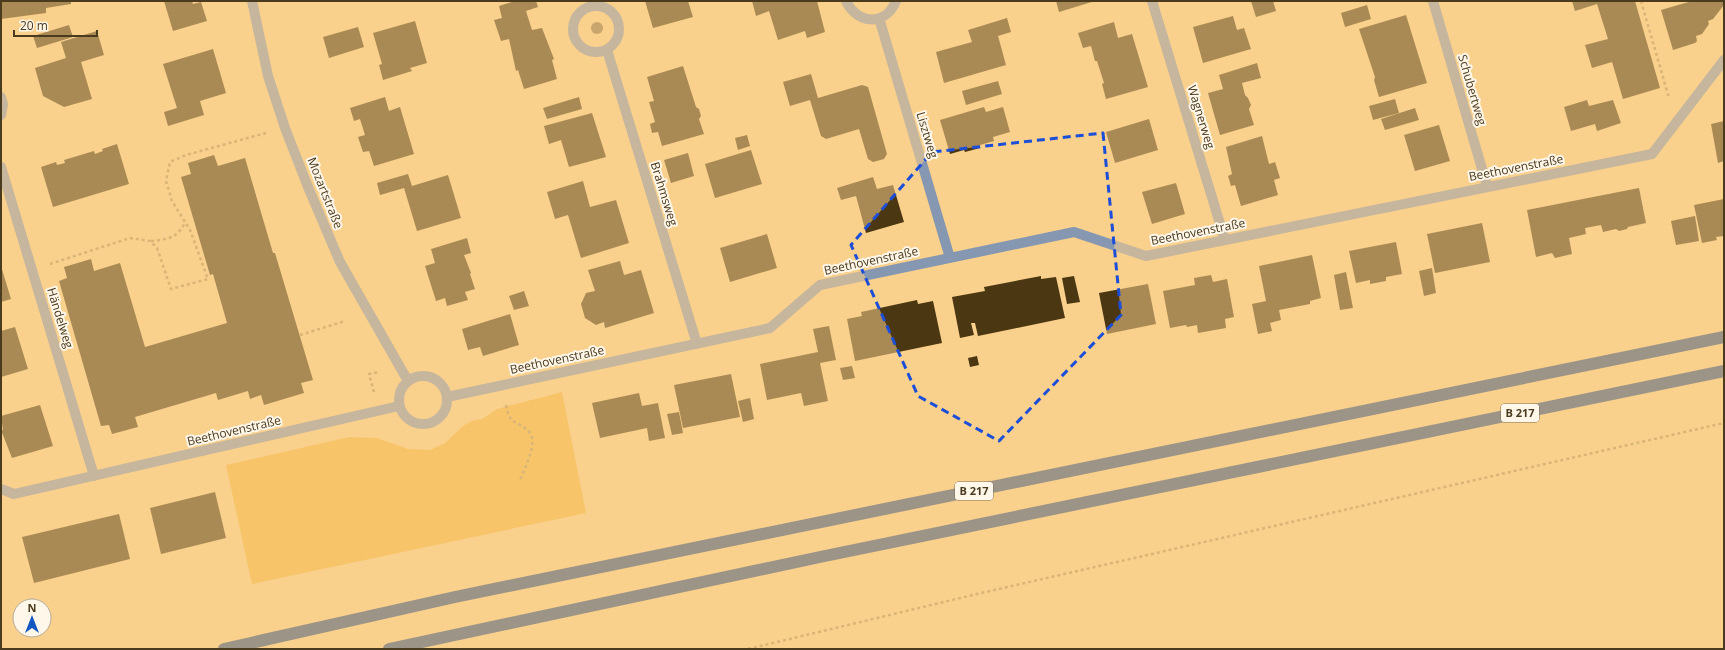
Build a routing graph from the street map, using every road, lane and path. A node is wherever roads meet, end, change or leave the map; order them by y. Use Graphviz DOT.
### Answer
graph roads {
  1 [pos="252,1"];
  2 [pos="846,1"];
  3 [pos="896,1"];
  4 [pos="1152,1"];
  5 [pos="1433,1"];
  6 [pos="1641,1"];
  7 [pos="591,4"];
  8 [pos="879,18"];
  9 [pos="607,50"];
  10 [pos="1724,60"];
  11 [pos="1,96"];
  12 [pos="1,115"];
  13 [pos="1676,122"];
  14 [pos="285,128"];
  15 [pos="1,167"];
  16 [pos="1487,186"];
  17 [pos="185,223"];
  18 [pos="1224,240"];
  19 [pos="150,241"];
  20 [pos="950,258"];
  21 [pos="32,269"];
  22 [pos="346,321"];
  23 [pos="300,335"];
  24 [pos="1724,337"];
  25 [pos="697,344"];
  26 [pos="1724,371"];
  27 [pos="408,381"];
  28 [pos="447,397"];
  29 [pos="506,402"];
  30 [pos="399,406"];
  31 [pos="1724,423"];
  32 [pos="94,476"];
  33 [pos="519,482"];
  34 [pos="1,490"];
  35 [pos="224,649"];
  36 [pos="389,649"];
  37 [pos="748,649"];
  1 -- 14 [label="street, Mozartstraße"];
  2 -- 8 [label="street"];
  3 -- 8 [label="street"];
  4 -- 18 [label="street, Wagnerweg"];
  5 -- 16 [label="street, Schubertweg"];
  6 -- 13 [label="path"];
  7 -- 9 [label="street"];
  7 -- 9 [label="street"];
  8 -- 20 [label="street, Lisztweg"];
  9 -- 25 [label="street, Brahmsweg"];
  10 -- 13 [label="street, Beethovenstraße"];
  11 -- 12 [label="street"];
  13 -- 16 [label="street, Beethovenstraße"];
  14 -- 17 [label="path"];
  14 -- 27 [label="street, Mozartstraße"];
  15 -- 21 [label="street, Händelweg"];
  16 -- 18 [label="street, Beethovenstraße"];
  17 -- 19 [label="path"];
  17 -- 19 [label="path"];
  18 -- 20 [label="street, Beethovenstraße"];
  19 -- 21 [label="path"];
  20 -- 25 [label="street, Beethovenstraße"];
  21 -- 32 [label="street, Händelweg"];
  22 -- 23 [label="path"];
  24 -- 35 [label="highway, B 217"];
  25 -- 28 [label="street, Beethovenstraße"];
  26 -- 36 [label="highway, B 217"];
  27 -- 28 [label="street"];
  27 -- 30 [label="street"];
  28 -- 30 [label="street"];
  29 -- 33 [label="path"];
  30 -- 32 [label="street, Beethovenstraße"];
  31 -- 37 [label="path"];
  32 -- 34 [label="street, Beethovenstraße"];
}
